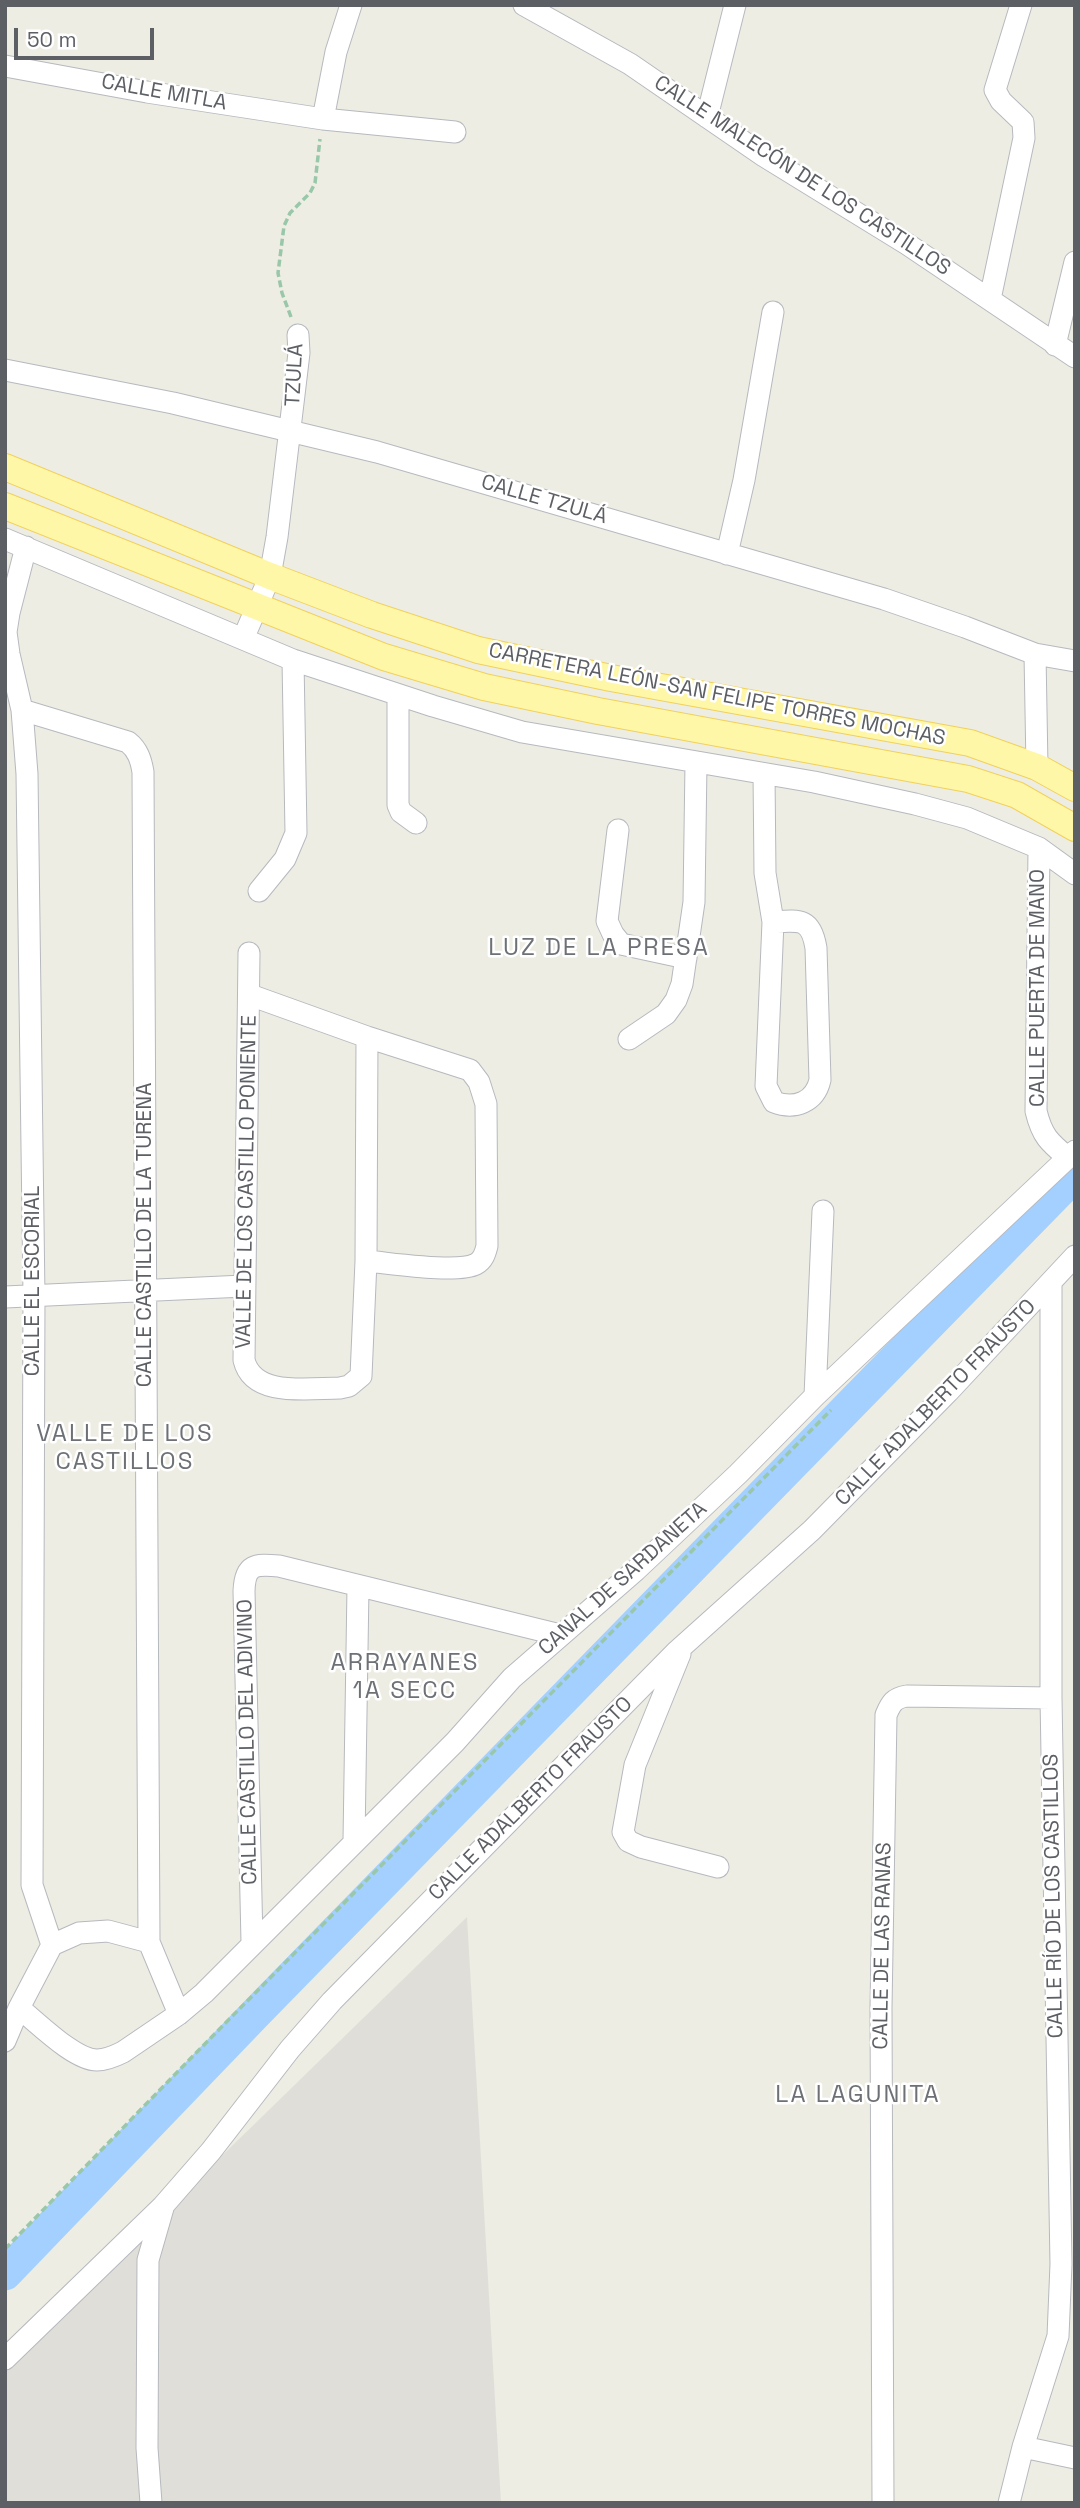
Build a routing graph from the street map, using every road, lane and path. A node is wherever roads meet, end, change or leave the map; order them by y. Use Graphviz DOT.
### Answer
graph roads {
  1 [pos="351,5"];
  2 [pos="524,5"];
  3 [pos="735,5"];
  4 [pos="1021,5"];
  5 [pos="5,66"];
  6 [pos="707,117"];
  7 [pos="323,119"];
  8 [pos="455,132"];
  9 [pos="1075,262"];
  10 [pos="990,299"];
  11 [pos="773,313"];
  12 [pos="298,335"];
  13 [pos="1055,345"];
  14 [pos="1075,357"];
  15 [pos="5,370"];
  16 [pos="291,429"];
  17 [pos="5,467"];
  18 [pos="5,506"];
  19 [pos="5,539"];
  20 [pos="26,547"];
  21 [pos="727,554"];
  22 [pos="270,576"];
  23 [pos="256,607"];
  24 [pos="243,639"];
  25 [pos="478,650"];
  26 [pos="1035,654"];
  27 [pos="293,660"];
  28 [pos="1075,661"];
  29 [pos="398,695"];
  30 [pos="22,710"];
  31 [pos="696,763"];
  32 [pos="1037,767"];
  33 [pos="764,774"];
  34 [pos="1075,788"];
  35 [pos="416,824"];
  36 [pos="1075,828"];
  37 [pos="618,830"];
  38 [pos="1039,848"];
  39 [pos="1075,874"];
  40 [pos="259,891"];
  41 [pos="773,922"];
  42 [pos="249,953"];
  43 [pos="686,958"];
  44 [pos="250,995"];
  45 [pos="366,1037"];
  46 [pos="629,1039"];
  47 [pos="1071,1155"];
  48 [pos="822,1211"];
  49 [pos="1075,1256"];
  50 [pos="366,1261"];
  51 [pos="1051,1282"];
  52 [pos="244,1286"];
  53 [pos="146,1290"];
  54 [pos="34,1296"];
  55 [pos="5,1297"];
  56 [pos="815,1396"];
  57 [pos="837,1405"];
  58 [pos="358,1587"];
  59 [pos="560,1635"];
  60 [pos="683,1646"];
  61 [pos="1051,1698"];
  62 [pos="1065,1812"];
  63 [pos="354,1840"];
  64 [pos="718,1867"];
  65 [pos="149,1942"];
  66 [pos="252,1942"];
  67 [pos="52,1945"];
  68 [pos="1066,1956"];
  69 [pos="19,2008"];
  70 [pos="179,2014"];
  71 [pos="5,2041"];
  72 [pos="1068,2157"];
  73 [pos="163,2206"];
  74 [pos="5,2249"];
  75 [pos="1068,2267"];
  76 [pos="1066,2339"];
  77 [pos="5,2359"];
  78 [pos="1023,2447"];
  79 [pos="1075,2458"];
  80 [pos="151,2503"];
  81 [pos="883,2503"];
  82 [pos="1009,2503"];
  1 -- 7 [label="street"];
  2 -- 6 [label="street, CALLE MALECÓN DE LOS CASTILLOS"];
  3 -- 6 [label="street"];
  4 -- 10 [label="street"];
  5 -- 7 [label="street, CALLE MITLA"];
  6 -- 10 [label="street, CALLE MALECÓN DE LOS CASTILLOS"];
  7 -- 8 [label="street, CALLE MITLA"];
  7 -- 12 [label="path, TZULÁ"];
  9 -- 13 [label="street"];
  10 -- 13 [label="street, CALLE MALECÓN DE LOS CASTILLOS"];
  11 -- 21 [label="street"];
  12 -- 16 [label="street, TZULÁ"];
  13 -- 14 [label="street, CALLE MALECÓN DE LOS CASTILLOS"];
  15 -- 16 [label="street, CALLE TZULÁ"];
  16 -- 21 [label="street, CALLE TZULÁ"];
  16 -- 22 [label="street, TZULÁ"];
  17 -- 22 [label="main road, CARRETERA LEÓN-SAN FELIPE TORRES MOCHAS"];
  18 -- 23 [label="main road"];
  19 -- 20 [label="street"];
  20 -- 24 [label="street"];
  20 -- 30 [label="street, CALLE EL ESCORIAL"];
  21 -- 26 [label="street, CALLE TZULÁ"];
  22 -- 23 [label="street, TZULÁ"];
  22 -- 25 [label="main road, CARRETERA LEÓN-SAN FELIPE TORRES MOCHAS"];
  23 -- 24 [label="street, TZULÁ"];
  23 -- 25 [label="main road"];
  23 -- 36 [label="main road"];
  24 -- 27 [label="street"];
  25 -- 32 [label="main road, CARRETERA LEÓN-SAN FELIPE TORRES MOCHAS"];
  26 -- 28 [label="street, CALLE TZULÁ"];
  26 -- 32 [label="street"];
  27 -- 29 [label="street"];
  27 -- 40 [label="street"];
  29 -- 31 [label="street"];
  29 -- 35 [label="street"];
  30 -- 53 [label="street, CALLE CASTILLO DE LA TURENA"];
  30 -- 54 [label="street, CALLE EL ESCORIAL"];
  31 -- 33 [label="street"];
  31 -- 43 [label="street"];
  32 -- 34 [label="main road, CARRETERA LEÓN-SAN FELIPE TORRES MOCHAS"];
  33 -- 38 [label="street"];
  33 -- 41 [label="street"];
  37 -- 43 [label="street"];
  38 -- 39 [label="street"];
  38 -- 47 [label="street, CALLE PUERTA DE MANO"];
  41 -- 41 [label="street"];
  42 -- 44 [label="street, VALLE DE LOS CASTILLO PONIENTE"];
  43 -- 46 [label="street"];
  44 -- 45 [label="street, VALLE DE LOS CASTILLO PONIENTE"];
  44 -- 52 [label="street, VALLE DE LOS CASTILLO PONIENTE"];
  45 -- 50 [label="street, VALLE DE LOS CASTILLO PONIENTE"];
  45 -- 50 [label="street"];
  47 -- 56 [label="street, CANAL DE SARDANETA"];
  48 -- 56 [label="street"];
  49 -- 51 [label="street, CALLE ADALBERTO FRAUSTO"];
  50 -- 52 [label="street, VALLE DE LOS CASTILLO PONIENTE"];
  51 -- 60 [label="street, CALLE ADALBERTO FRAUSTO"];
  51 -- 61 [label="street, CALLE RÍO DE LOS CASTILLOS"];
  52 -- 53 [label="street"];
  53 -- 54 [label="street"];
  53 -- 65 [label="street, CALLE CASTILLO DE LA TURENA"];
  54 -- 55 [label="street"];
  54 -- 67 [label="street, CALLE EL ESCORIAL"];
  56 -- 59 [label="street, CANAL DE SARDANETA"];
  57 -- 74 [label="path"];
  58 -- 59 [label="street, CALLE CASTILLO DEL ADIVINO"];
  58 -- 63 [label="street"];
  58 -- 66 [label="street, CALLE CASTILLO DEL ADIVINO"];
  59 -- 63 [label="street, CANAL DE SARDANETA"];
  60 -- 64 [label="street"];
  60 -- 73 [label="street, CALLE ADALBERTO FRAUSTO"];
  61 -- 62 [label="street, CALLE RÍO DE LOS CASTILLOS"];
  61 -- 81 [label="street, CALLE DE LAS RANAS"];
  62 -- 68 [label="street, CALLE RÍO DE LOS CASTILLOS"];
  63 -- 66 [label="street, CANAL DE SARDANETA"];
  65 -- 67 [label="street"];
  65 -- 70 [label="street"];
  66 -- 70 [label="street, CANAL DE SARDANETA"];
  67 -- 69 [label="street"];
  68 -- 72 [label="street, CALLE RÍO DE LOS CASTILLOS"];
  69 -- 70 [label="street, CANAL DE SARDANETA"];
  69 -- 71 [label="street"];
  72 -- 75 [label="street, CALLE RÍO DE LOS CASTILLOS"];
  73 -- 77 [label="street, CALLE ADALBERTO FRAUSTO"];
  73 -- 80 [label="street"];
  75 -- 76 [label="street, CALLE RÍO DE LOS CASTILLOS"];
  76 -- 78 [label="street, CALLE RÍO DE LOS CASTILLOS"];
  78 -- 79 [label="street"];
  78 -- 82 [label="street, CALLE RÍO DE LOS CASTILLOS"];
}
